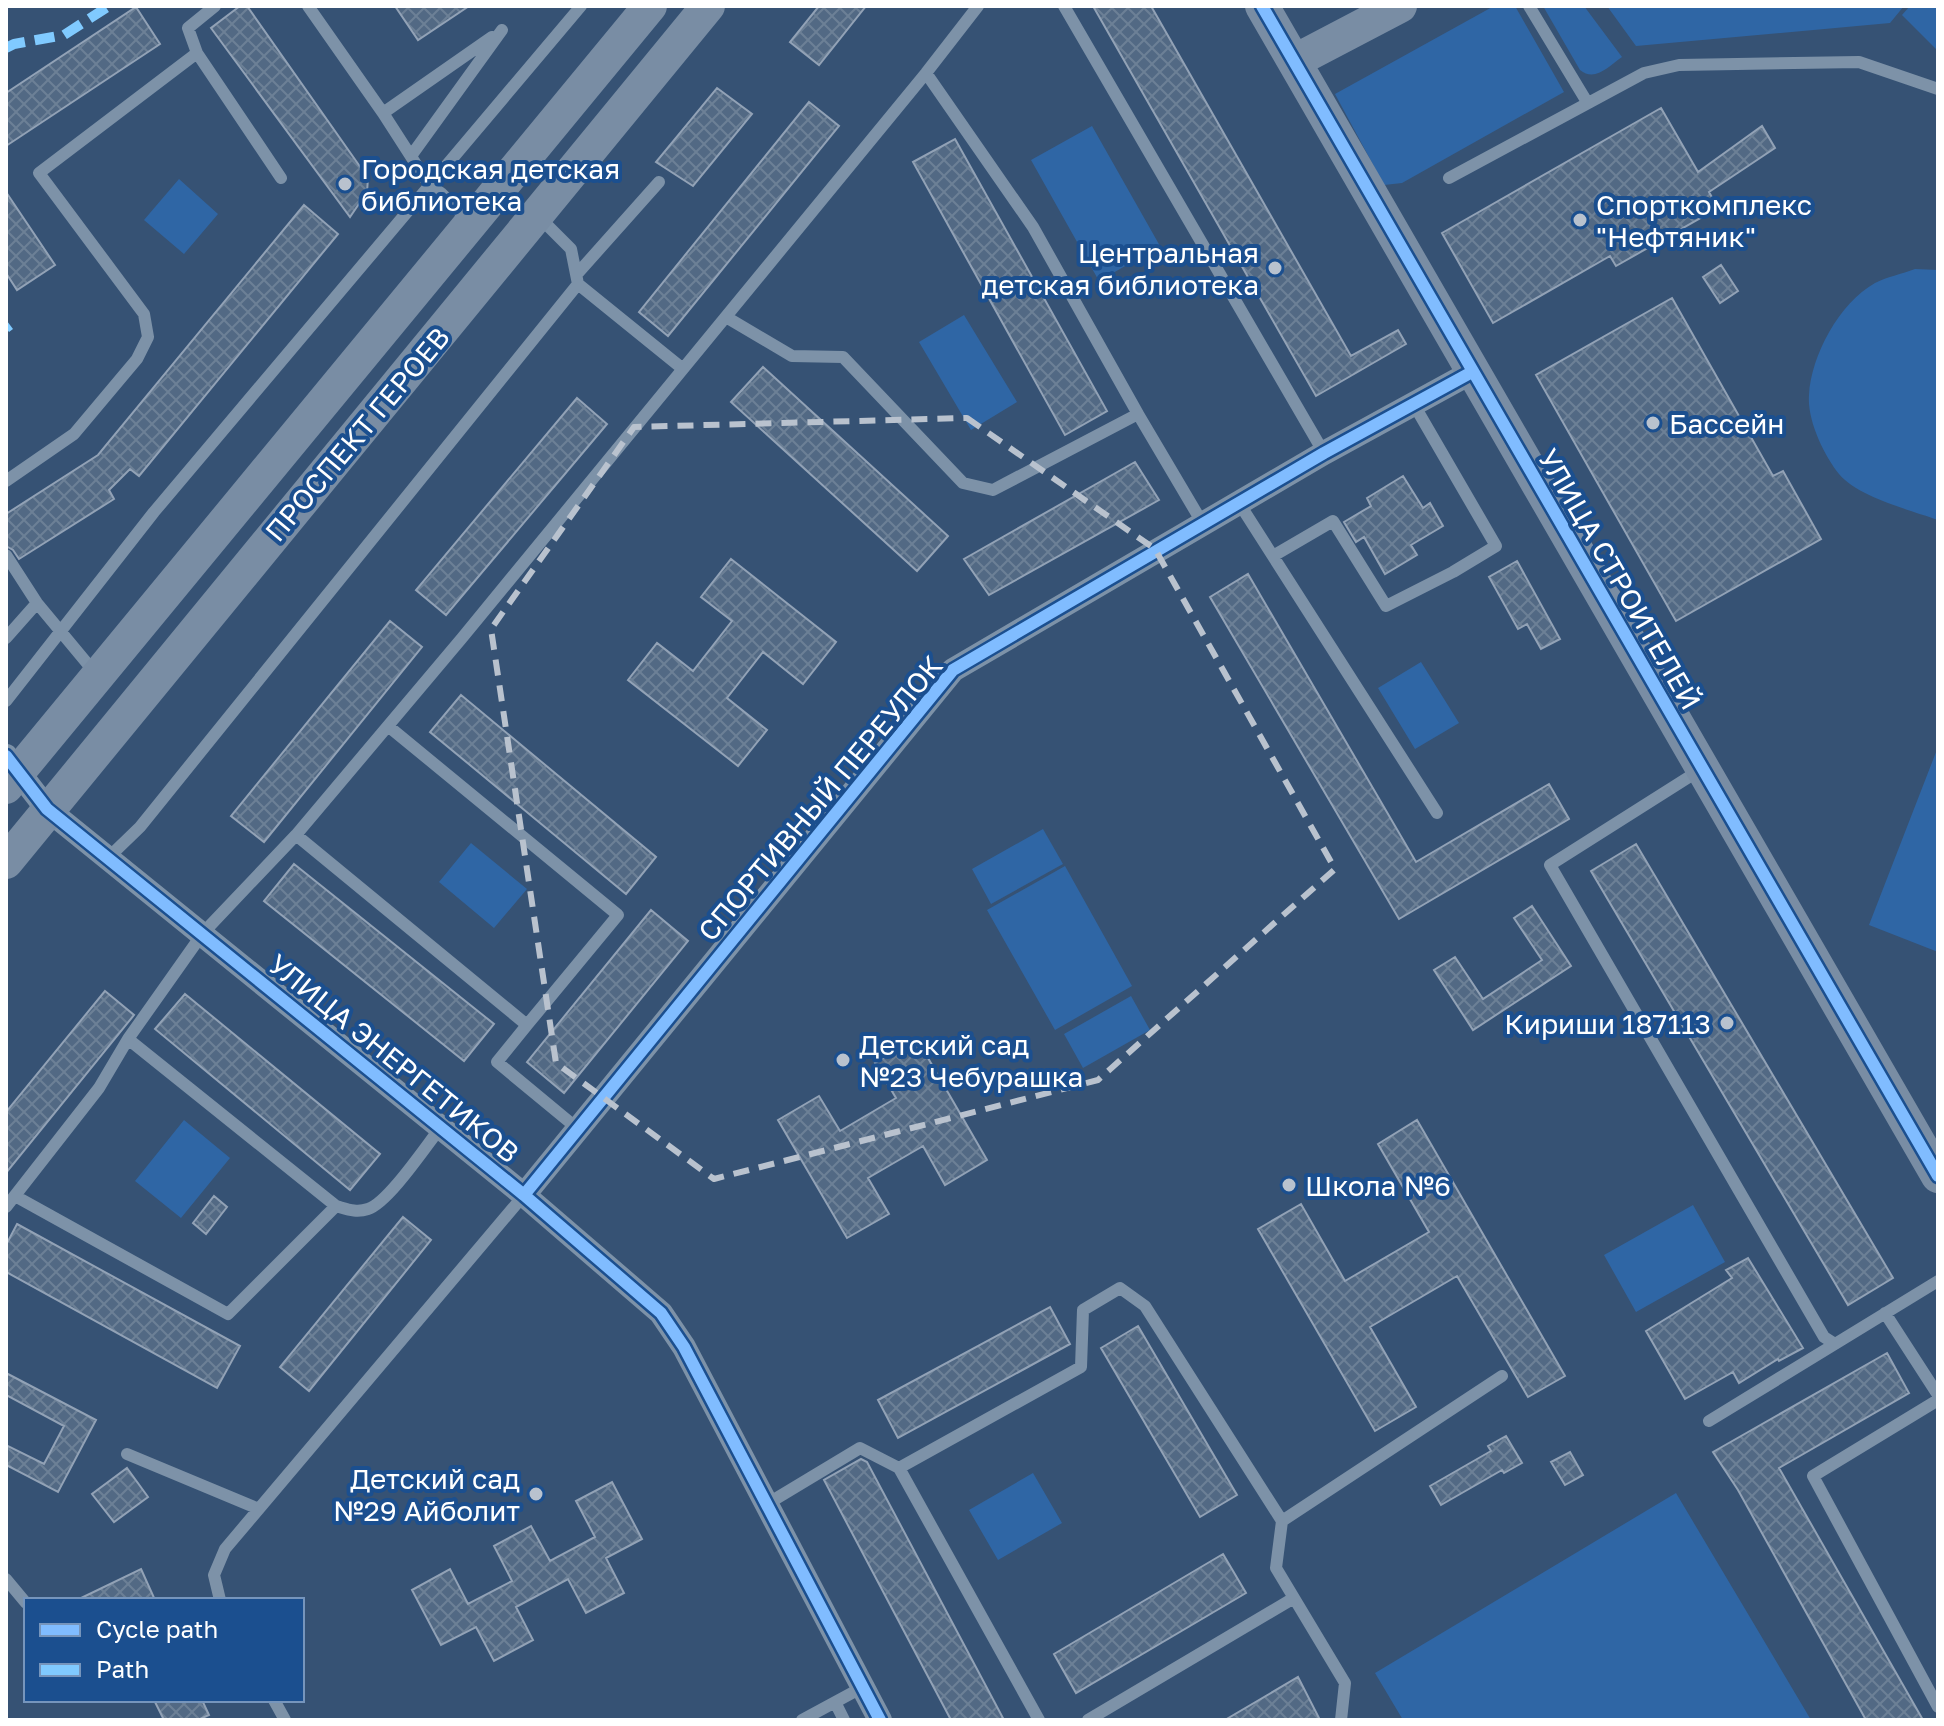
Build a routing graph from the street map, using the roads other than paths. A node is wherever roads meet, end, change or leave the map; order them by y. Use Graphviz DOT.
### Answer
graph roads {
  1 [pos="215,6"];
  2 [pos="308,6"];
  3 [pos="581,6"];
  4 [pos="650,6"];
  5 [pos="708,6"];
  6 [pos="978,6"];
  7 [pos="1064,6"];
  8 [pos="1262,6"];
  9 [pos="1400,6"];
  10 [pos="1529,6"];
  11 [pos="197,53"];
  12 [pos="1295,61"];
  13 [pos="926,73"];
  14 [pos="1938,89"];
  15 [pos="1587,102"];
  16 [pos="383,113"];
  17 [pos="411,156"];
  18 [pos="281,178"];
  19 [pos="1449,178"];
  20 [pos="659,182"];
  21 [pos="430,186"];
  22 [pos="536,214"];
  23 [pos="471,224"];
  24 [pos="577,279"];
  25 [pos="726,317"];
  26 [pos="683,369"];
  27 [pos="1472,372"];
  28 [pos="1413,403"];
  29 [pos="1138,414"];
  30 [pos="1324,453"];
  31 [pos="6,481"];
  32 [pos="1239,503"];
  33 [pos="1203,524"];
  34 [pos="6,555"];
  35 [pos="1273,556"];
  36 [pos="37,603"];
  37 [pos="60,632"];
  38 [pos="6,638"];
  39 [pos="99,677"];
  40 [pos="6,701"];
  41 [pos="388,726"];
  42 [pos="1703,768"];
  43 [pos="10,772"];
  44 [pos="47,809"];
  45 [pos="1437,813"];
  46 [pos="296,835"];
  47 [pos="109,857"];
  48 [pos="6,862"];
  49 [pos="203,933"];
  50 [pos="527,1025"];
  51 [pos="128,1039"];
  52 [pos="441,1127"];
  53 [pos="578,1129"];
  54 [pos="1938,1176"];
  55 [pos="524,1195"];
  56 [pos="15,1196"];
  57 [pos="336,1206"];
  58 [pos="6,1207"];
  59 [pos="1938,1281"];
  60 [pos="1885,1313"];
  61 [pos="1835,1344"];
  62 [pos="1502,1376"];
  63 [pos="1938,1397"];
  64 [pos="1709,1421"];
  65 [pos="127,1454"];
  66 [pos="899,1468"];
  67 [pos="767,1504"];
  68 [pos="259,1509"];
  69 [pos="1282,1521"];
  70 [pos="6,1579"];
  71 [pos="220,1598"];
  72 [pos="1294,1598"];
  73 [pos="24,1601"];
  74 [pos="863,1687"];
  75 [pos="275,1702"];
  76 [pos="835,1702"];
  77 [pos="1938,1707"];
  78 [pos="285,1720"];
  79 [pos="802,1720"];
  80 [pos="844,1720"];
  81 [pos="880,1720"];
  82 [pos="1039,1720"];
  83 [pos="1088,1720"];
  84 [pos="1341,1720"];
  1 -- 11 [label="lane"];
  2 -- 16 [label="lane"];
  3 -- 21 [label="lane"];
  4 -- 23 [label="main road, ПРОСПЕКТ ГЕРОЕВ"];
  5 -- 22 [label="main road, ПРОСПЕКТ ГЕРОЕВ"];
  6 -- 13 [label="lane"];
  7 -- 30 [label="lane"];
  8 -- 12 [label="main road, УЛИЦА СТРОИТЕЛЕЙ"];
  9 -- 12 [label="main road"];
  10 -- 15 [label="lane"];
  11 -- 18 [label="lane"];
  11 -- 31 [label="lane"];
  12 -- 27 [label="main road, УЛИЦА СТРОИТЕЛЕЙ"];
  13 -- 25 [label="lane"];
  13 -- 29 [label="lane"];
  14 -- 15 [label="lane"];
  15 -- 19 [label="lane"];
  16 -- 17 [label="lane"];
  16 -- 17 [label="lane"];
  17 -- 21 [label="lane"];
  20 -- 24 [label="lane"];
  21 -- 23 [label="lane"];
  21 -- 37 [label="lane"];
  22 -- 24 [label="lane"];
  22 -- 44 [label="main road, ПРОСПЕКТ ГЕРОЕВ"];
  23 -- 39 [label="main road, ПРОСПЕКТ ГЕРОЕВ"];
  24 -- 26 [label="lane"];
  24 -- 47 [label="lane"];
  25 -- 26 [label="lane"];
  25 -- 29 [label="lane"];
  26 -- 41 [label="lane"];
  27 -- 28 [label="street, СПОРТИВНЫЙ ПЕРЕУЛОК"];
  27 -- 42 [label="main road, УЛИЦА СТРОИТЕЛЕЙ"];
  28 -- 30 [label="street, СПОРТИВНЫЙ ПЕРЕУЛОК"];
  28 -- 35 [label="lane"];
  29 -- 33 [label="lane"];
  30 -- 32 [label="street, СПОРТИВНЫЙ ПЕРЕУЛОК"];
  32 -- 33 [label="street, СПОРТИВНЫЙ ПЕРЕУЛОК"];
  32 -- 35 [label="lane"];
  33 -- 53 [label="street, СПОРТИВНЫЙ ПЕРЕУЛОК"];
  34 -- 36 [label="lane"];
  35 -- 45 [label="lane"];
  36 -- 37 [label="lane"];
  36 -- 38 [label="lane"];
  37 -- 39 [label="lane"];
  37 -- 40 [label="lane"];
  39 -- 43 [label="main road, ПРОСПЕКТ ГЕРОЕВ"];
  41 -- 46 [label="lane"];
  41 -- 50 [label="lane"];
  42 -- 54 [label="main road, УЛИЦА СТРОИТЕЛЕЙ"];
  42 -- 61 [label="lane"];
  43 -- 44 [label="street, УЛИЦА ЭНЕРГЕТИКОВ"];
  44 -- 47 [label="street, УЛИЦА ЭНЕРГЕТИКОВ"];
  44 -- 48 [label="main road, ПРОСПЕКТ ГЕРОЕВ"];
  46 -- 49 [label="lane"];
  46 -- 50 [label="lane"];
  47 -- 49 [label="street, УЛИЦА ЭНЕРГЕТИКОВ"];
  49 -- 51 [label="lane"];
  49 -- 52 [label="street, УЛИЦА ЭНЕРГЕТИКОВ"];
  50 -- 53 [label="lane"];
  51 -- 56 [label="lane"];
  51 -- 57 [label="lane"];
  52 -- 55 [label="street, УЛИЦА ЭНЕРГЕТИКОВ"];
  52 -- 57 [label="lane"];
  53 -- 55 [label="street, СПОРТИВНЫЙ ПЕРЕУЛОК"];
  55 -- 67 [label="street, УЛИЦА ЭНЕРГЕТИКОВ"];
  55 -- 68 [label="lane"];
  56 -- 57 [label="lane"];
  56 -- 58 [label="lane"];
  59 -- 60 [label="lane"];
  60 -- 61 [label="lane"];
  60 -- 63 [label="lane"];
  61 -- 64 [label="lane"];
  62 -- 69 [label="lane"];
  63 -- 77 [label="lane"];
  65 -- 68 [label="lane"];
  66 -- 67 [label="lane"];
  66 -- 69 [label="lane"];
  66 -- 82 [label="lane"];
  67 -- 74 [label="street, УЛИЦА ЭНЕРГЕТИКОВ"];
  68 -- 71 [label="lane"];
  69 -- 72 [label="lane"];
  70 -- 73 [label="lane"];
  72 -- 83 [label="lane"];
  72 -- 84 [label="lane"];
  74 -- 76 [label="lane"];
  74 -- 81 [label="street, УЛИЦА ЭНЕРГЕТИКОВ"];
  75 -- 78 [label="lane"];
  76 -- 79 [label="lane"];
  76 -- 80 [label="lane"];
}
